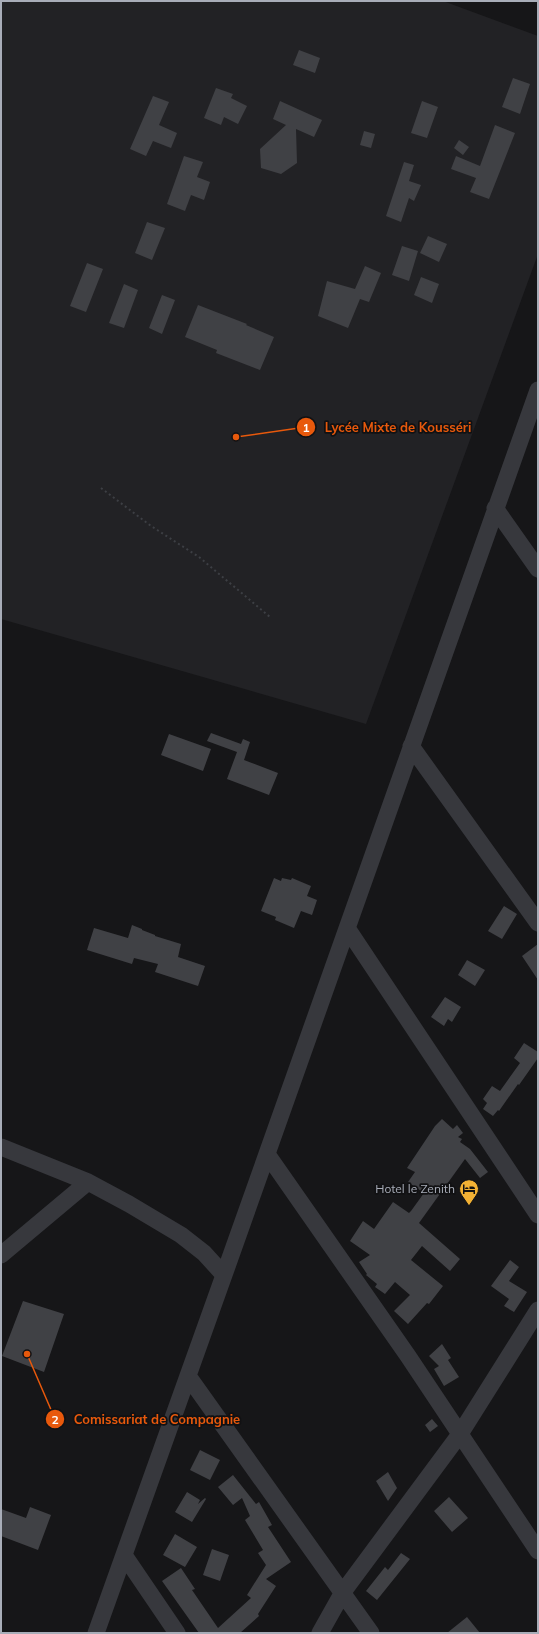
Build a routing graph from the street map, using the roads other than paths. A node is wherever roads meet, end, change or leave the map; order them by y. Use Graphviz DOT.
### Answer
graph roads {
  1 [pos="538,390"];
  2 [pos="495,508"];
  3 [pos="538,569"];
  4 [pos="411,746"];
  5 [pos="538,923"];
  6 [pos="347,928"];
  7 [pos="1,1147"];
  8 [pos="267,1154"];
  9 [pos="88,1182"];
  10 [pos="538,1215"];
  11 [pos="1,1255"];
  12 [pos="224,1275"];
  13 [pos="538,1310"];
  14 [pos="188,1376"];
  15 [pos="460,1434"];
  16 [pos="538,1551"];
  17 [pos="124,1555"];
  18 [pos="343,1592"];
  19 [pos="96,1633"];
  20 [pos="177,1633"];
  21 [pos="320,1633"];
  22 [pos="371,1633"];
  1 -- 2 [label="street"];
  2 -- 3 [label="street"];
  2 -- 4 [label="street"];
  4 -- 5 [label="street"];
  4 -- 6 [label="street"];
  6 -- 8 [label="street"];
  6 -- 10 [label="street"];
  7 -- 9 [label="street"];
  8 -- 12 [label="street"];
  8 -- 15 [label="street"];
  9 -- 11 [label="street"];
  9 -- 12 [label="street"];
  12 -- 14 [label="street"];
  13 -- 15 [label="street"];
  14 -- 17 [label="street"];
  14 -- 18 [label="street"];
  15 -- 16 [label="street"];
  15 -- 18 [label="street"];
  17 -- 19 [label="street"];
  17 -- 20 [label="street"];
  18 -- 21 [label="street"];
  18 -- 22 [label="street"];
}
